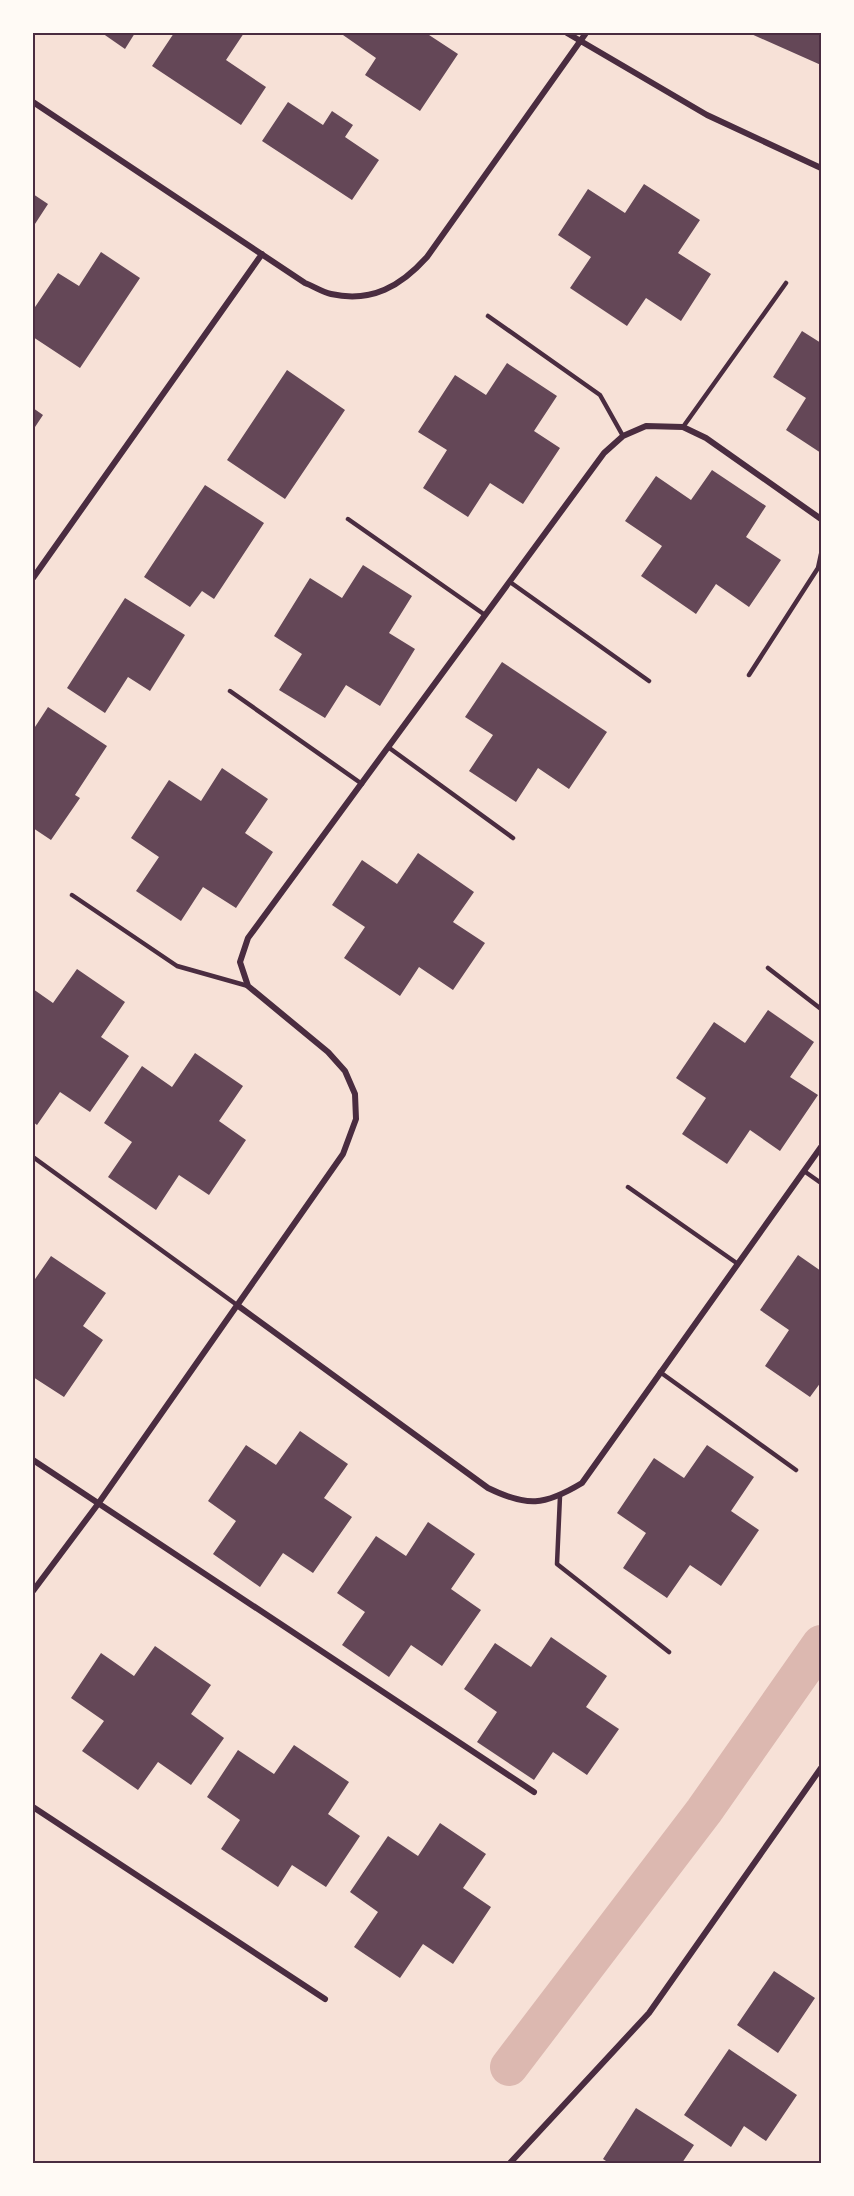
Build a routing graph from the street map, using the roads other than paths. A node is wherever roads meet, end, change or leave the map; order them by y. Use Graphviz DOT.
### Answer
graph roads {
  1 [pos="567,33"];
  2 [pos="586,33"];
  3 [pos="580,42"];
  4 [pos="33,102"];
  5 [pos="821,168"];
  6 [pos="262,254"];
  7 [pos="786,283"];
  8 [pos="488,316"];
  9 [pos="683,427"];
  10 [pos="623,436"];
  11 [pos="348,519"];
  12 [pos="821,519"];
  13 [pos="821,554"];
  14 [pos="33,578"];
  15 [pos="510,582"];
  16 [pos="485,615"];
  17 [pos="749,675"];
  18 [pos="650,681"];
  19 [pos="230,691"];
  20 [pos="388,747"];
  21 [pos="362,784"];
  22 [pos="513,838"];
  23 [pos="72,895"];
  24 [pos="768,968"];
  25 [pos="248,986"];
  26 [pos="821,1009"];
  27 [pos="821,1147"];
  28 [pos="33,1157"];
  29 [pos="804,1171"];
  30 [pos="821,1183"];
  31 [pos="628,1188"];
  32 [pos="738,1264"];
  33 [pos="237,1305"];
  34 [pos="660,1372"];
  35 [pos="33,1460"];
  36 [pos="796,1470"];
  37 [pos="560,1496"];
  38 [pos="98,1504"];
  39 [pos="33,1591"];
  40 [pos="669,1652"];
  41 [pos="821,1768"];
  42 [pos="534,1792"];
  43 [pos="33,1807"];
  44 [pos="325,1999"];
  45 [pos="510,2163"];
  1 -- 3 [label="street"];
  2 -- 3 [label="street"];
  3 -- 5 [label="street"];
  3 -- 6 [label="street"];
  4 -- 6 [label="street"];
  6 -- 14 [label="street"];
  7 -- 9 [label="lane"];
  8 -- 10 [label="lane"];
  9 -- 10 [label="street"];
  9 -- 12 [label="street"];
  10 -- 15 [label="street"];
  11 -- 16 [label="lane"];
  13 -- 17 [label="lane"];
  15 -- 16 [label="street"];
  15 -- 18 [label="lane"];
  16 -- 20 [label="street"];
  19 -- 21 [label="lane"];
  20 -- 21 [label="street"];
  20 -- 22 [label="lane"];
  21 -- 25 [label="street"];
  23 -- 25 [label="lane"];
  24 -- 26 [label="lane"];
  25 -- 33 [label="street"];
  27 -- 29 [label="street"];
  28 -- 33 [label="lane"];
  29 -- 30 [label="lane"];
  29 -- 32 [label="street"];
  31 -- 32 [label="lane"];
  32 -- 34 [label="street"];
  33 -- 37 [label="street"];
  33 -- 38 [label="street"];
  34 -- 36 [label="lane"];
  34 -- 37 [label="street"];
  35 -- 38 [label="street"];
  37 -- 40 [label="lane"];
  38 -- 39 [label="street"];
  38 -- 42 [label="street"];
  41 -- 45 [label="street"];
  43 -- 44 [label="street"];
}
